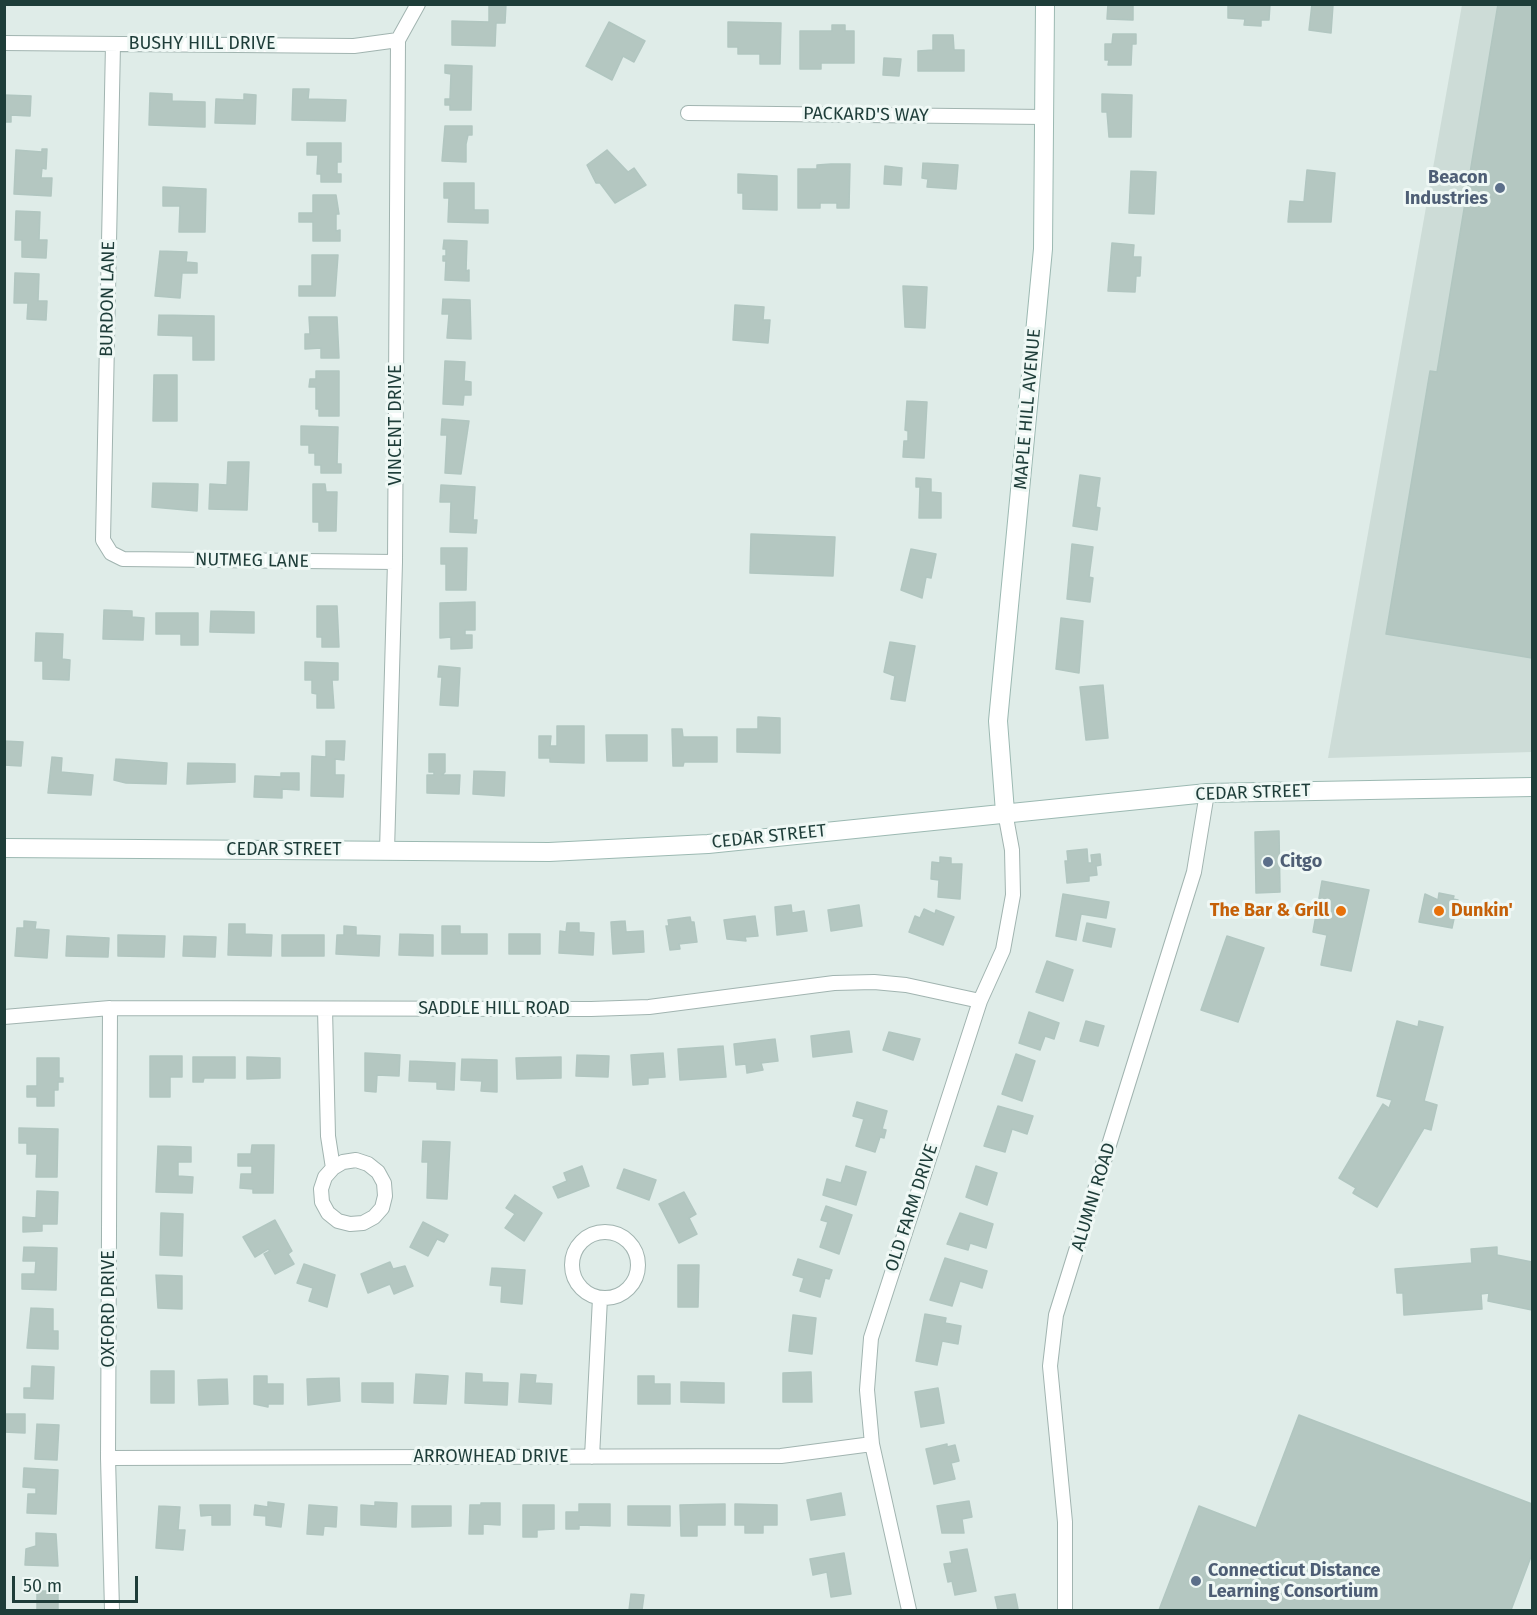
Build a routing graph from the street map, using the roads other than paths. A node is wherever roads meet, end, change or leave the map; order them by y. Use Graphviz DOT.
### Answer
graph roads {
  1 [pos="418,4"];
  2 [pos="1045,4"];
  3 [pos="398,40"];
  4 [pos="4,43"];
  5 [pos="113,44"];
  6 [pos="688,113"];
  7 [pos="1044,117"];
  8 [pos="111,553"];
  9 [pos="395,562"];
  10 [pos="1533,788"];
  11 [pos="1207,793"];
  12 [pos="1005,812"];
  13 [pos="4,848"];
  14 [pos="387,851"];
  15 [pos="980,1001"];
  16 [pos="110,1008"];
  17 [pos="325,1009"];
  18 [pos="4,1017"];
  19 [pos="333,1168"];
  20 [pos="600,1298"];
  21 [pos="872,1444"];
  22 [pos="592,1457"];
  23 [pos="108,1458"];
  24 [pos="112,1611"];
  25 [pos="909,1611"];
  26 [pos="1065,1611"];
  1 -- 3 [label="street, VINCENT DRIVE"];
  2 -- 7 [label="main road, MAPLE HILL AVENUE"];
  3 -- 5 [label="street, BUSHY HILL DRIVE"];
  3 -- 9 [label="street, VINCENT DRIVE"];
  4 -- 5 [label="street, BUSHY HILL DRIVE"];
  5 -- 8 [label="street, BURDON LANE"];
  6 -- 7 [label="street, PACKARD'S WAY"];
  7 -- 12 [label="main road, MAPLE HILL AVENUE"];
  8 -- 9 [label="street, NUTMEG LANE"];
  9 -- 14 [label="street, VINCENT DRIVE"];
  10 -- 11 [label="main road, CEDAR STREET"];
  11 -- 12 [label="main road, CEDAR STREET"];
  11 -- 26 [label="street, ALUMNI ROAD"];
  12 -- 14 [label="main road, CEDAR STREET"];
  12 -- 15 [label="street, OLD FARM DRIVE"];
  13 -- 14 [label="main road, CEDAR STREET"];
  15 -- 17 [label="street, SADDLE HILL ROAD"];
  15 -- 21 [label="street, OLD FARM DRIVE"];
  16 -- 17 [label="street, SADDLE HILL ROAD"];
  16 -- 18 [label="street, SADDLE HILL ROAD"];
  16 -- 23 [label="street, OXFORD DRIVE"];
  17 -- 19 [label="street"];
  19 -- 19 [label="street"];
  20 -- 20 [label="street"];
  20 -- 22 [label="street"];
  21 -- 22 [label="street, ARROWHEAD DRIVE"];
  21 -- 25 [label="street, OLD FARM DRIVE"];
  22 -- 23 [label="street, ARROWHEAD DRIVE"];
  23 -- 24 [label="street, OXFORD DRIVE"];
}
